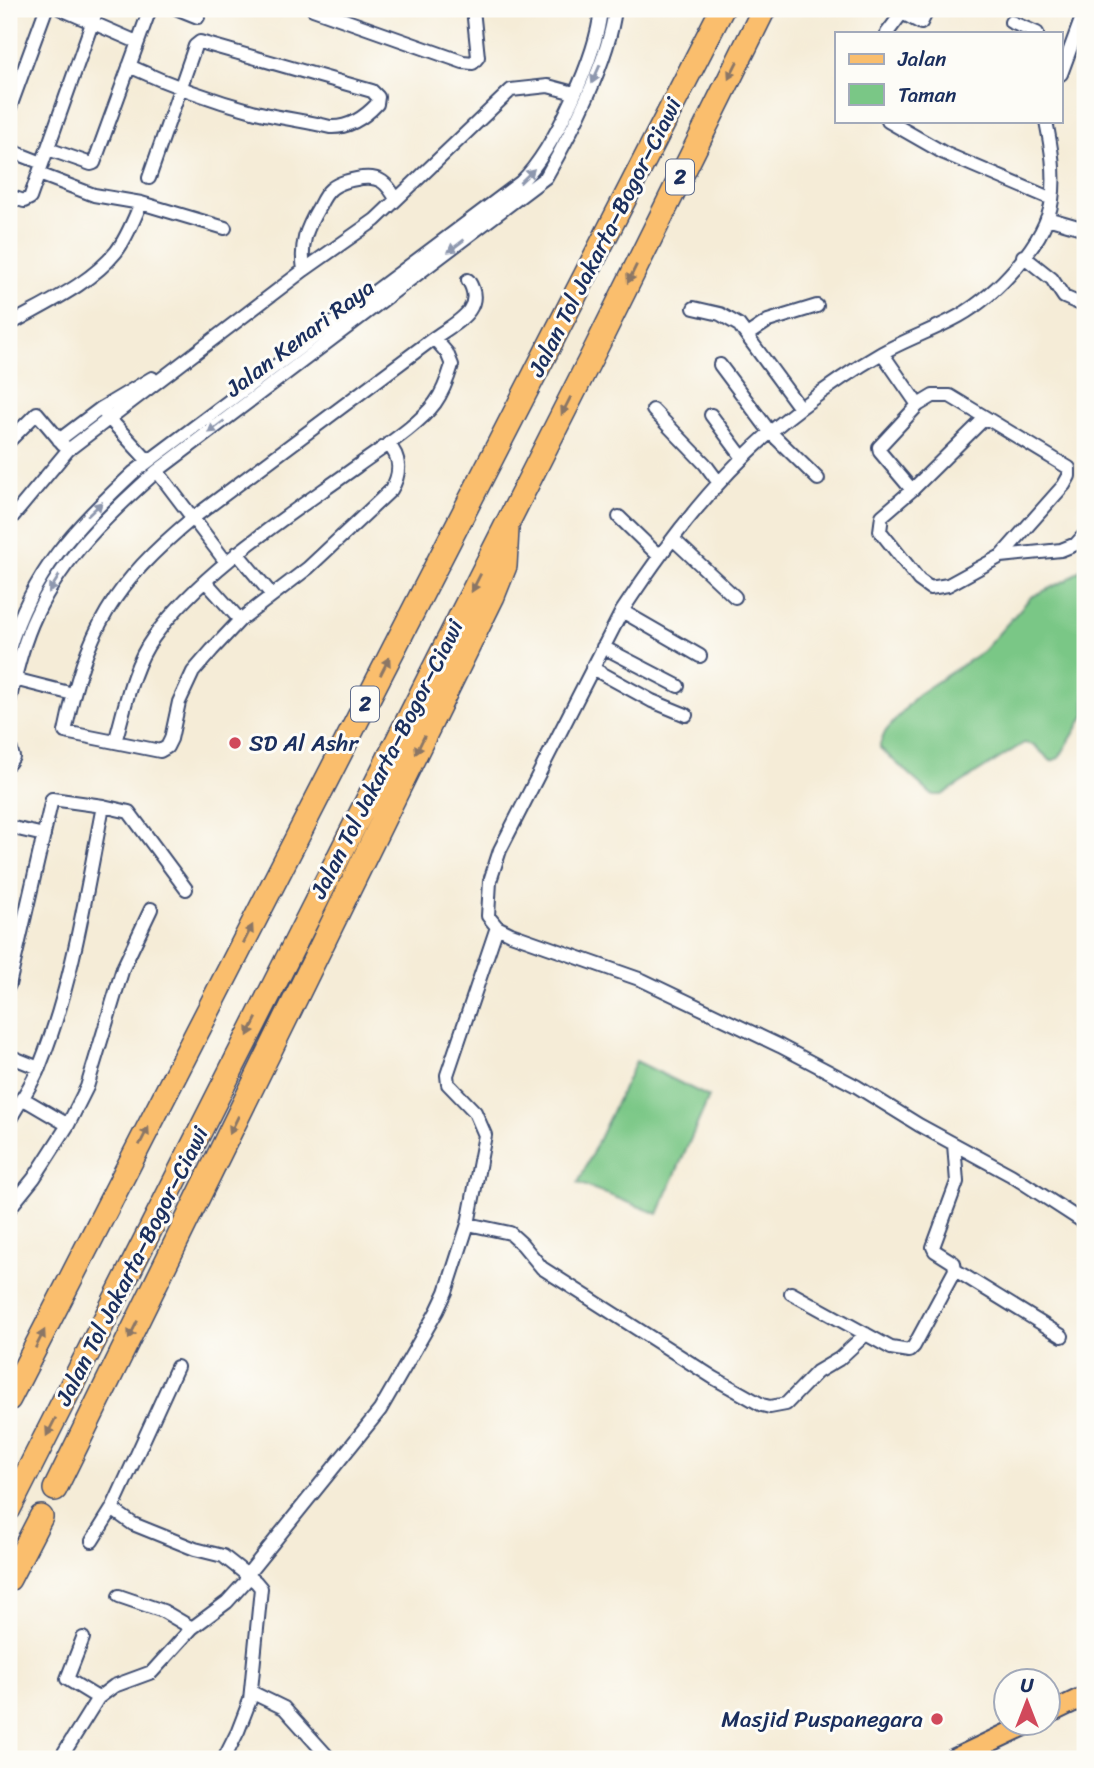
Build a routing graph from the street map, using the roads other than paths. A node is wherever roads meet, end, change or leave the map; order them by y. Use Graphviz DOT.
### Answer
graph roads {
  1 [pos="46,9"];
  2 [pos="61,9"];
  3 [pos="97,9"];
  4 [pos="150,9"];
  5 [pos="178,9"];
  6 [pos="313,9"];
  7 [pos="473,9"];
  8 [pos="601,9"];
  9 [pos="615,9"];
  10 [pos="722,9"];
  11 [pos="764,9"];
  12 [pos="928,9"];
  13 [pos="1080,10"];
  14 [pos="198,17"];
  15 [pos="1011,22"];
  16 [pos="92,23"];
  17 [pos="888,32"];
  18 [pos="1035,32"];
  19 [pos="138,42"];
  20 [pos="1066,46"];
  21 [pos="129,66"];
  22 [pos="1062,68"];
  23 [pos="179,89"];
  24 [pos="574,93"];
  25 [pos="9,110"];
  26 [pos="573,110"];
  27 [pos="890,122"];
  28 [pos="1046,122"];
  29 [pos="48,149"];
  30 [pos="9,150"];
  31 [pos="41,169"];
  32 [pos="149,178"];
  33 [pos="9,196"];
  34 [pos="396,199"];
  35 [pos="1052,199"];
  36 [pos="141,203"];
  37 [pos="1047,218"];
  38 [pos="225,228"];
  39 [pos="1085,229"];
  40 [pos="1023,256"];
  41 [pos="304,270"];
  42 [pos="468,280"];
  43 [pos="817,306"];
  44 [pos="1085,306"];
  45 [pos="694,308"];
  46 [pos="12,323"];
  47 [pos="747,335"];
  48 [pos="434,338"];
  49 [pos="882,353"];
  50 [pos="720,365"];
  51 [pos="169,372"];
  52 [pos="918,405"];
  53 [pos="800,408"];
  54 [pos="100,410"];
  55 [pos="653,410"];
  56 [pos="711,415"];
  57 [pos="985,418"];
  58 [pos="111,420"];
  59 [pos="770,432"];
  60 [pos="59,440"];
  61 [pos="9,442"];
  62 [pos="388,444"];
  63 [pos="68,450"];
  64 [pos="743,458"];
  65 [pos="152,466"];
  66 [pos="818,479"];
  67 [pos="719,483"];
  68 [pos="912,490"];
  69 [pos="619,517"];
  70 [pos="193,518"];
  71 [pos="9,521"];
  72 [pos="506,522"];
  73 [pos="1085,534"];
  74 [pos="673,539"];
  75 [pos="237,553"];
  76 [pos="659,556"];
  77 [pos="1001,556"];
  78 [pos="226,562"];
  79 [pos="206,582"];
  80 [pos="272,596"];
  81 [pos="735,597"];
  82 [pos="622,611"];
  83 [pos="240,621"];
  84 [pos="603,647"];
  85 [pos="9,649"];
  86 [pos="700,656"];
  87 [pos="592,667"];
  88 [pos="14,679"];
  89 [pos="678,686"];
  90 [pos="74,694"];
  91 [pos="9,702"];
  92 [pos="686,715"];
  93 [pos="115,742"];
  94 [pos="9,744"];
  95 [pos="9,764"];
  96 [pos="103,806"];
  97 [pos="9,827"];
  98 [pos="44,835"];
  99 [pos="186,889"];
  100 [pos="151,909"];
  101 [pos="497,927"];
  102 [pos="9,985"];
  103 [pos="9,1056"];
  104 [pos="39,1068"];
  105 [pos="22,1098"];
  106 [pos="9,1121"];
  107 [pos="68,1125"];
  108 [pos="954,1144"];
  109 [pos="9,1209"];
  110 [pos="1085,1223"];
  111 [pos="468,1224"];
  112 [pos="956,1270"];
  113 [pos="791,1293"];
  114 [pos="866,1334"];
  115 [pos="1062,1336"];
  116 [pos="177,1367"];
  117 [pos="9,1399"];
  118 [pos="55,1489"];
  119 [pos="9,1509"];
  120 [pos="112,1509"];
  121 [pos="41,1517"];
  122 [pos="92,1541"];
  123 [pos="247,1575"];
  124 [pos="9,1579"];
  125 [pos="119,1596"];
  126 [pos="192,1628"];
  127 [pos="83,1638"];
  128 [pos="251,1692"];
  129 [pos="1085,1696"];
  130 [pos="98,1698"];
  131 [pos="1062,1707"];
  132 [pos="1011,1736"];
  133 [pos="982,1754"];
  134 [pos="60,1759"];
  135 [pos="223,1759"];
  136 [pos="330,1759"];
  137 [pos="954,1759"];
  1 -- 25 [label="street"];
  2 -- 16 [label="street"];
  3 -- 16 [label="street"];
  4 -- 19 [label="street"];
  5 -- 14 [label="street"];
  6 -- 7 [label="street"];
  8 -- 24 [label="street, Jalan Kenari Raya"];
  9 -- 26 [label="street, Jalan Kenari Raya, one-way"];
  117 -- 10 [label="highway, Jalan Tol Jakarta–Bogor–Ciawi / 2, one-way"];
  11 -- 72 [label="highway, Jalan Tol Jakarta–Bogor–Ciawi / 2, one-way"];
  12 -- 17 [label="street"];
  13 -- 20 [label="street"];
  15 -- 18 [label="street"];
  16 -- 19 [label="street"];
  16 -- 29 [label="street"];
  19 -- 21 [label="street"];
  20 -- 22 [label="street"];
  21 -- 23 [label="street"];
  21 -- 29 [label="street"];
  23 -- 23 [label="street"];
  23 -- 32 [label="street"];
  24 -- 26 [label="street, Jalan Kenari Raya"];
  24 -- 34 [label="street"];
  26 -- 65 [label="street, Jalan Kenari Raya"];
  27 -- 35 [label="street"];
  28 -- 35 [label="street"];
  29 -- 31 [label="street"];
  30 -- 31 [label="street"];
  31 -- 33 [label="street"];
  31 -- 36 [label="street"];
  34 -- 41 [label="street"];
  34 -- 41 [label="street"];
  35 -- 37 [label="street"];
  36 -- 38 [label="street"];
  36 -- 46 [label="street"];
  37 -- 39 [label="street"];
  37 -- 40 [label="street"];
  40 -- 44 [label="street"];
  40 -- 49 [label="street"];
  41 -- 51 [label="street"];
  42 -- 48 [label="street"];
  43 -- 47 [label="street"];
  45 -- 47 [label="street"];
  47 -- 53 [label="street"];
  48 -- 62 [label="street"];
  48 -- 70 [label="street"];
  49 -- 52 [label="street"];
  49 -- 53 [label="street"];
  50 -- 59 [label="street"];
  51 -- 54 [label="street"];
  51 -- 58 [label="street"];
  52 -- 57 [label="street"];
  52 -- 68 [label="street"];
  53 -- 59 [label="street"];
  54 -- 58 [label="street"];
  54 -- 60 [label="street"];
  55 -- 67 [label="street"];
  56 -- 64 [label="street"];
  57 -- 68 [label="street"];
  57 -- 77 [label="street"];
  58 -- 63 [label="street"];
  58 -- 65 [label="street"];
  59 -- 64 [label="street"];
  59 -- 66 [label="street"];
  60 -- 61 [label="street"];
  60 -- 63 [label="street"];
  62 -- 75 [label="street"];
  62 -- 80 [label="street"];
  63 -- 71 [label="street"];
  64 -- 67 [label="street"];
  65 -- 70 [label="street"];
  85 -- 65 [label="street, Jalan Kenari Raya, one-way"];
  65 -- 88 [label="street, Jalan Kenari Raya, one-way"];
  67 -- 74 [label="street"];
  68 -- 77 [label="street"];
  69 -- 76 [label="street"];
  70 -- 78 [label="street"];
  70 -- 90 [label="street"];
  72 -- 118 [label="highway, one-way"];
  72 -- 119 [label="highway, Jalan Tol Jakarta–Bogor–Ciawi / 2, one-way"];
  73 -- 77 [label="street"];
  74 -- 76 [label="street"];
  74 -- 81 [label="street"];
  75 -- 78 [label="street"];
  75 -- 80 [label="street"];
  76 -- 82 [label="street"];
  78 -- 79 [label="street"];
  79 -- 83 [label="street"];
  79 -- 93 [label="street"];
  80 -- 83 [label="street"];
  82 -- 84 [label="street"];
  82 -- 86 [label="street"];
  83 -- 93 [label="street"];
  84 -- 87 [label="street"];
  84 -- 89 [label="street"];
  87 -- 92 [label="street"];
  87 -- 101 [label="street"];
  88 -- 90 [label="street"];
  88 -- 91 [label="street, Jalan Kenari Raya"];
  90 -- 93 [label="street"];
  94 -- 95 [label="street"];
  96 -- 98 [label="street"];
  96 -- 99 [label="street"];
  96 -- 104 [label="street"];
  97 -- 98 [label="street"];
  98 -- 102 [label="street"];
  100 -- 107 [label="street"];
  101 -- 108 [label="street"];
  101 -- 111 [label="street"];
  103 -- 104 [label="street"];
  104 -- 105 [label="street"];
  105 -- 106 [label="street"];
  105 -- 107 [label="street"];
  107 -- 109 [label="street"];
  108 -- 110 [label="street"];
  108 -- 112 [label="street"];
  111 -- 114 [label="street"];
  111 -- 123 [label="street"];
  112 -- 114 [label="street"];
  112 -- 115 [label="street"];
  113 -- 114 [label="street"];
  116 -- 120 [label="street"];
  120 -- 122 [label="street"];
  120 -- 123 [label="street"];
  121 -- 124 [label="highway"];
  123 -- 126 [label="street"];
  123 -- 128 [label="street"];
  125 -- 126 [label="street"];
  126 -- 130 [label="street"];
  127 -- 130 [label="street"];
  128 -- 135 [label="street"];
  128 -- 136 [label="street"];
  129 -- 131 [label="main road"];
  130 -- 134 [label="street"];
  132 -- 133 [label="main road"];
  133 -- 137 [label="main road"];
}
